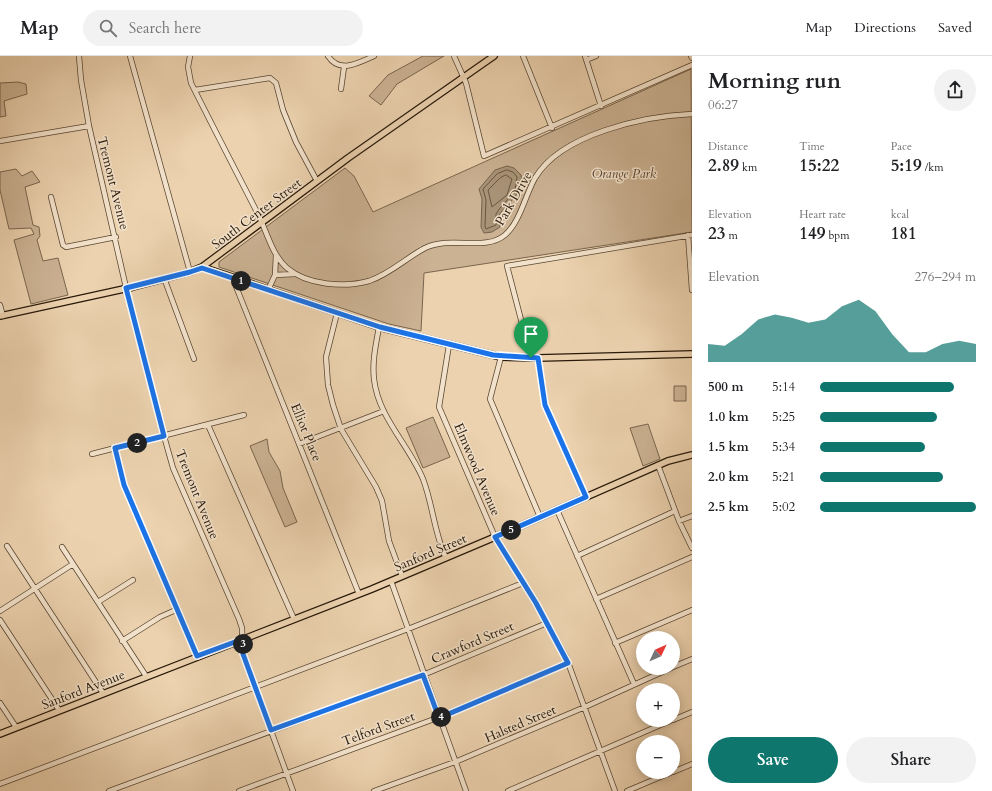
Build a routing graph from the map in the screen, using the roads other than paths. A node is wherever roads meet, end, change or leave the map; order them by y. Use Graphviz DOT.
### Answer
graph roads {
  1 [pos="80,56"];
  2 [pos="130,56"];
  3 [pos="190,56"];
  4 [pos="328,56"];
  5 [pos="374,56"];
  6 [pos="454,56"];
  7 [pos="494,56"];
  8 [pos="523,56"];
  9 [pos="596,56"];
  10 [pos="586,58"];
  11 [pos="692,65"];
  12 [pos="344,67"];
  13 [pos="463,78"];
  14 [pos="341,89"];
  15 [pos="195,90"];
  16 [pos="601,106"];
  17 [pos="692,114"];
  18 [pos="89,126"];
  19 [pos="552,128"];
  20 [pos="0,141"];
  21 [pos="316,181"];
  22 [pos="51,197"];
  23 [pos="262,222"];
  24 [pos="690,235"];
  25 [pos="116,237"];
  26 [pos="276,255"];
  27 [pos="202,268"];
  28 [pos="190,272"];
  29 [pos="295,274"];
  30 [pos="274,275"];
  31 [pos="164,278"];
  32 [pos="233,279"];
  33 [pos="126,288"];
  34 [pos="268,290"];
  35 [pos="692,290"];
  36 [pos="0,304"];
  37 [pos="337,312"];
  38 [pos="1,316"];
  39 [pos="380,327"];
  40 [pos="448,345"];
  41 [pos="692,354"];
  42 [pos="501,357"];
  43 [pos="534,358"];
  44 [pos="194,359"];
  45 [pos="384,411"];
  46 [pos="244,415"];
  47 [pos="208,425"];
  48 [pos="341,429"];
  49 [pos="164,436"];
  50 [pos="300,444"];
  51 [pos="115,448"];
  52 [pos="92,454"];
  53 [pos="692,456"];
  54 [pos="658,465"];
  55 [pos="586,497"];
  56 [pos="557,510"];
  57 [pos="676,511"];
  58 [pos="692,516"];
  59 [pos="540,518"];
  60 [pos="679,521"];
  61 [pos="495,537"];
  62 [pos="7,546"];
  63 [pos="62,547"];
  64 [pos="692,548"];
  65 [pos="577,556"];
  66 [pos="692,557"];
  67 [pos="446,558"];
  68 [pos="73,564"];
  69 [pos="402,576"];
  70 [pos="133,580"];
  71 [pos="391,581"];
  72 [pos="524,583"];
  73 [pos="34,589"];
  74 [pos="359,594"];
  75 [pos="596,599"];
  76 [pos="98,602"];
  77 [pos="178,609"];
  78 [pos="692,610"];
  79 [pos="0,611"];
  80 [pos="294,619"];
  81 [pos="0,620"];
  82 [pos="547,623"];
  83 [pos="408,629"];
  84 [pos="243,639"];
  85 [pos="122,641"];
  86 [pos="615,642"];
  87 [pos="197,656"];
  88 [pos="692,659"];
  89 [pos="568,663"];
  90 [pos="680,664"];
  91 [pos="174,665"];
  92 [pos="423,675"];
  93 [pos="655,675"];
  94 [pos="146,676"];
  95 [pos="634,684"];
  96 [pos="255,687"];
  97 [pos="103,693"];
  98 [pos="0,703"];
  99 [pos="585,707"];
  100 [pos="59,710"];
  101 [pos="692,712"];
  102 [pos="680,717"];
  103 [pos="439,718"];
  104 [pos="16,727"];
  105 [pos="657,727"];
  106 [pos="271,730"];
  107 [pos="0,734"];
  108 [pos="600,751"];
  109 [pos="455,762"];
  110 [pos="692,764"];
  111 [pos="680,769"];
  112 [pos="286,774"];
  113 [pos="655,779"];
  114 [pos="0,784"];
  115 [pos="118,789"];
  116 [pos="109,791"];
  117 [pos="239,791"];
  118 [pos="293,791"];
  119 [pos="374,791"];
  120 [pos="466,791"];
  121 [pos="508,791"];
  122 [pos="615,791"];
  123 [pos="626,791"];
  1 -- 18 [label="street, Tremont Avenue"];
  2 -- 28 [label="street"];
  3 -- 15 [label="street, Park Drive"];
  4 -- 12 [label="street"];
  5 -- 12 [label="street"];
  6 -- 13 [label="street"];
  7 -- 13 [label="main road, South Center Street"];
  8 -- 19 [label="street"];
  9 -- 10 [label="street"];
  10 -- 16 [label="street"];
  11 -- 16 [label="street"];
  12 -- 14 [label="street"];
  13 -- 19 [label="street"];
  13 -- 21 [label="main road, South Center Street"];
  15 -- 21 [label="street"];
  15 -- 23 [label="street, Park Drive"];
  16 -- 19 [label="street"];
  17 -- 29 [label="street, Park Drive"];
  18 -- 20 [label="street"];
  18 -- 25 [label="street, Tremont Avenue"];
  21 -- 23 [label="main road, South Center Street"];
  22 -- 25 [label="street"];
  23 -- 26 [label="street, Park Drive"];
  23 -- 27 [label="main road, South Center Street"];
  24 -- 35 [label="street"];
  24 -- 43 [label="street"];
  25 -- 33 [label="street, Tremont Avenue"];
  26 -- 29 [label="street, Park Drive"];
  26 -- 30 [label="street"];
  27 -- 28 [label="main road, South Center Street"];
  27 -- 32 [label="main road"];
  28 -- 31 [label="main road, South Center Street"];
  29 -- 30 [label="street"];
  30 -- 34 [label="street"];
  31 -- 33 [label="main road, South Center Street"];
  31 -- 44 [label="street"];
  32 -- 34 [label="main road"];
  32 -- 50 [label="street, Elliot Place"];
  33 -- 38 [label="main road, South Center Street"];
  33 -- 49 [label="street, Tremont Avenue"];
  34 -- 37 [label="main road"];
  36 -- 38 [label="street"];
  37 -- 39 [label="main road"];
  37 -- 48 [label="street"];
  39 -- 40 [label="main road"];
  39 -- 45 [label="street"];
  40 -- 42 [label="main road"];
  40 -- 61 [label="street, Elmwood Avenue"];
  41 -- 43 [label="main road"];
  42 -- 43 [label="main road"];
  42 -- 59 [label="street"];
  43 -- 55 [label="street"];
  45 -- 48 [label="street"];
  45 -- 67 [label="street"];
  46 -- 47 [label="street"];
  47 -- 49 [label="street"];
  47 -- 80 [label="street"];
  48 -- 50 [label="street"];
  48 -- 69 [label="street"];
  49 -- 51 [label="street"];
  49 -- 84 [label="street, Tremont Avenue"];
  50 -- 74 [label="street, Elliot Place"];
  51 -- 52 [label="street"];
  51 -- 77 [label="street"];
  53 -- 54 [label="main road, Sanford Street"];
  54 -- 55 [label="main road, Sanford Street"];
  54 -- 57 [label="street"];
  55 -- 56 [label="main road, Sanford Street"];
  56 -- 59 [label="main road, Sanford Street"];
  56 -- 65 [label="street"];
  57 -- 60 [label="street"];
  57 -- 65 [label="street"];
  58 -- 60 [label="street"];
  59 -- 61 [label="main road, Sanford Street"];
  60 -- 64 [label="street"];
  61 -- 67 [label="main road, Sanford Street"];
  61 -- 72 [label="street, Elmwood Avenue"];
  62 -- 73 [label="street"];
  63 -- 68 [label="street"];
  65 -- 75 [label="street"];
  66 -- 75 [label="street"];
  67 -- 69 [label="main road, Sanford Street"];
  68 -- 73 [label="street"];
  68 -- 76 [label="street"];
  69 -- 71 [label="main road, Sanford Street"];
  70 -- 76 [label="street"];
  71 -- 74 [label="main road, Sanford Street"];
  71 -- 83 [label="street"];
  72 -- 82 [label="street, Elmwood Avenue"];
  72 -- 83 [label="street"];
  73 -- 79 [label="street"];
  73 -- 97 [label="street"];
  74 -- 80 [label="main road, Sanford Street"];
  75 -- 86 [label="street"];
  76 -- 85 [label="street"];
  77 -- 85 [label="street"];
  77 -- 87 [label="street"];
  78 -- 86 [label="street"];
  80 -- 84 [label="main road, Sanford Street"];
  81 -- 100 [label="street"];
  82 -- 89 [label="street, Elmwood Avenue"];
  82 -- 92 [label="street, Crawford Street"];
  83 -- 92 [label="street"];
  83 -- 96 [label="street"];
  84 -- 87 [label="main road, Sanford Street"];
  84 -- 96 [label="street, Tremont Avenue"];
  85 -- 94 [label="street"];
  86 -- 95 [label="street"];
  87 -- 91 [label="main road, Sanford Street"];
  88 -- 90 [label="street, Halsted Street"];
  89 -- 99 [label="street, Elmwood Avenue"];
  89 -- 103 [label="street, Telford Street"];
  91 -- 94 [label="main road, Sanford Avenue"];
  92 -- 103 [label="street"];
  92 -- 106 [label="street, Crawford Street"];
  93 -- 95 [label="street, Halsted Street"];
  94 -- 97 [label="main road, Sanford Avenue"];
  95 -- 99 [label="street, Halsted Street"];
  96 -- 106 [label="street, Tremont Avenue"];
  96 -- 114 [label="street"];
  97 -- 100 [label="main road, Sanford Avenue"];
  98 -- 104 [label="street"];
  99 -- 108 [label="street, Elmwood Avenue"];
  99 -- 109 [label="street, Halsted Street"];
  100 -- 104 [label="main road, Sanford Avenue"];
  101 -- 102 [label="street"];
  103 -- 109 [label="street"];
  103 -- 112 [label="street, Telford Street"];
  104 -- 107 [label="main road, Sanford Avenue"];
  105 -- 108 [label="street"];
  106 -- 112 [label="street, Tremont Avenue"];
  106 -- 115 [label="street, Crawford Street"];
  108 -- 121 [label="street"];
  108 -- 122 [label="street, Elmwood Avenue"];
  109 -- 119 [label="street, Halsted Street"];
  109 -- 120 [label="street"];
  110 -- 111 [label="street"];
  112 -- 117 [label="street, Telford Street"];
  112 -- 118 [label="street, Tremont Avenue"];
  113 -- 123 [label="street"];
  115 -- 116 [label="street, Crawford Street"];
}
